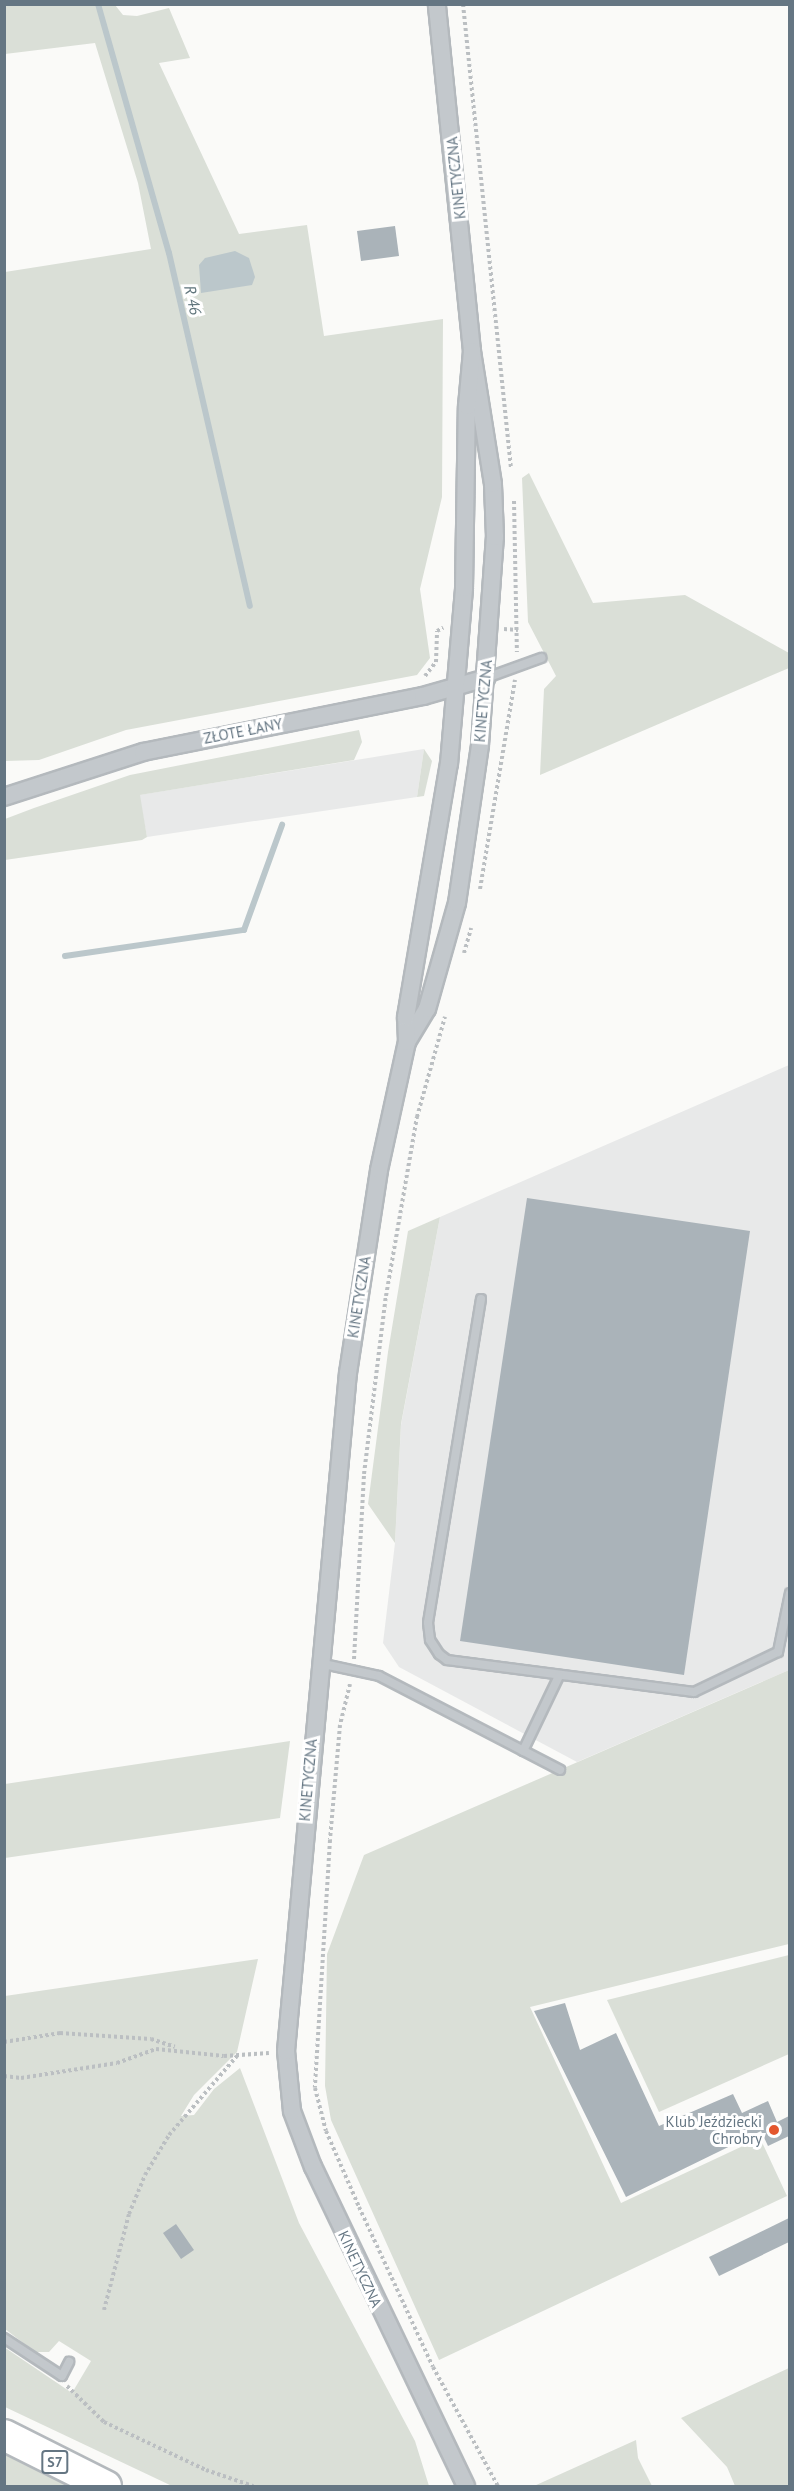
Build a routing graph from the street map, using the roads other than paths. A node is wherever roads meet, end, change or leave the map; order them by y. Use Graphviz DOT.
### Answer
graph roads {
  1 [pos="437,4"];
  2 [pos="472,351"];
  3 [pos="540,658"];
  4 [pos="486,678"];
  5 [pos="455,688"];
  6 [pos="4,797"];
  7 [pos="407,1042"];
  8 [pos="481,1299"];
  9 [pos="789,1593"];
  10 [pos="319,1663"];
  11 [pos="559,1676"];
  12 [pos="523,1751"];
  13 [pos="560,1770"];
  14 [pos="4,2338"];
  15 [pos="69,2362"];
  16 [pos="4,2435"];
  17 [pos="106,2487"];
  18 [pos="466,2487"];
  1 -- 2 [label="street, KINETYCZNA"];
  2 -- 4 [label="street, KINETYCZNA"];
  2 -- 5 [label="street, KINETYCZNA"];
  3 -- 4 [label="lane"];
  4 -- 5 [label="street, ZŁOTE ŁANY"];
  4 -- 7 [label="street, KINETYCZNA"];
  5 -- 6 [label="street, ZŁOTE ŁANY"];
  5 -- 7 [label="street, KINETYCZNA"];
  7 -- 10 [label="street, KINETYCZNA"];
  8 -- 11 [label="lane"];
  9 -- 11 [label="lane"];
  10 -- 12 [label="lane"];
  10 -- 18 [label="street, KINETYCZNA"];
  11 -- 12 [label="lane"];
  12 -- 13 [label="lane"];
  14 -- 15 [label="lane"];
  16 -- 17 [label="highway, S7"];
}
